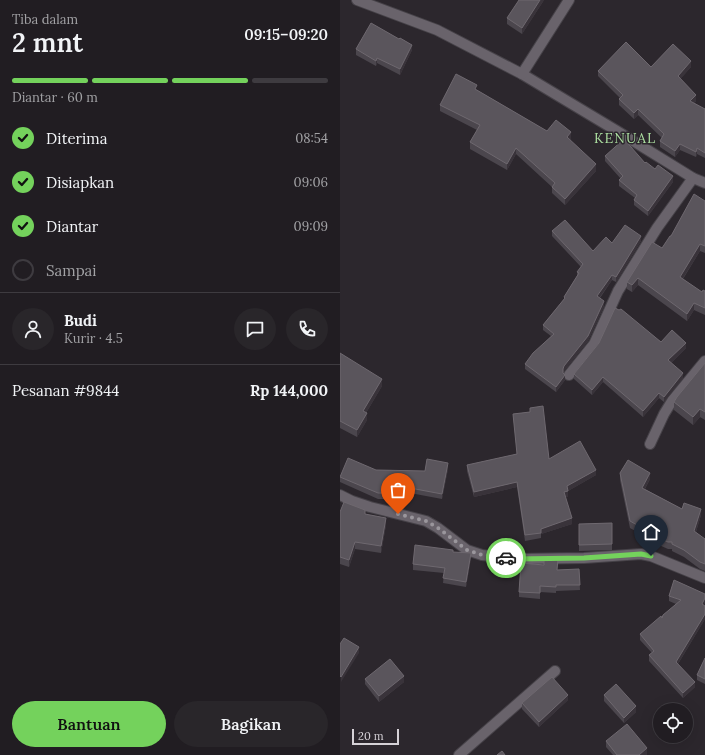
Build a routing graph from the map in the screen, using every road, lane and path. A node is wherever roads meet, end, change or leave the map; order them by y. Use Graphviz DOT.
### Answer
graph roads {
  1 [pos="357,0"];
  2 [pos="569,0"];
  3 [pos="522,74"];
  4 [pos="693,178"];
  5 [pos="705,183"];
  6 [pos="705,361"];
  7 [pos="569,375"];
  8 [pos="650,444"];
  9 [pos="340,496"];
  10 [pos="705,578"];
  11 [pos="555,671"];
  12 [pos="459,755"];
  1 -- 3 [label="street"];
  2 -- 3 [label="street"];
  3 -- 4 [label="street"];
  4 -- 5 [label="street"];
  4 -- 7 [label="street"];
  6 -- 8 [label="street"];
  9 -- 10 [label="street"];
  11 -- 12 [label="street"];
}
